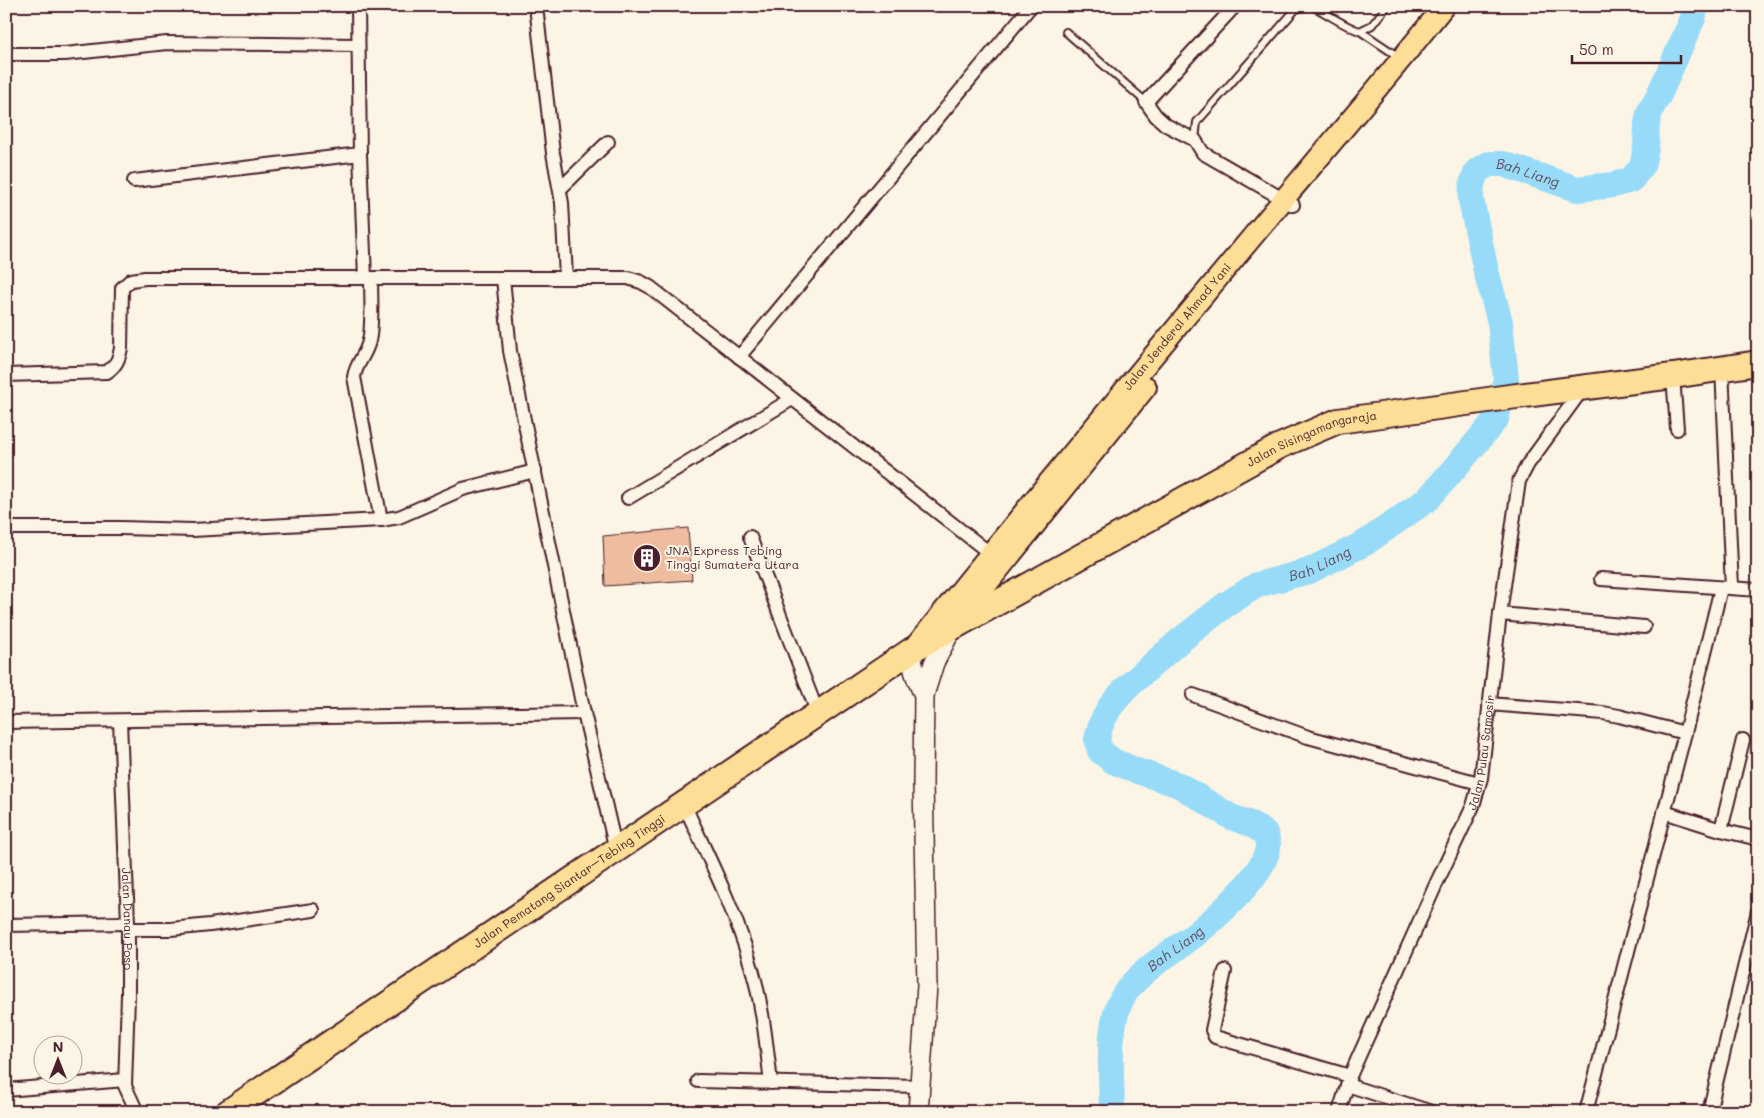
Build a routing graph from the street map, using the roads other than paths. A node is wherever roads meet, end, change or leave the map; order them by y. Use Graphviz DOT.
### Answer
graph roads {
  1 [pos="358,6"];
  2 [pos="536,6"];
  3 [pos="1031,6"];
  4 [pos="1235,6"];
  5 [pos="1308,6"];
  6 [pos="1312,6"];
  7 [pos="1387,6"];
  8 [pos="1444,6"];
  9 [pos="1453,6"];
  10 [pos="1360,31"];
  11 [pos="1066,32"];
  12 [pos="358,45"];
  13 [pos="6,54"];
  14 [pos="1405,61"];
  15 [pos="1146,102"];
  16 [pos="1195,140"];
  17 [pos="608,142"];
  18 [pos="360,154"];
  19 [pos="134,181"];
  20 [pos="560,189"];
  21 [pos="1288,202"];
  22 [pos="566,277"];
  23 [pos="368,278"];
  24 [pos="503,278"];
  25 [pos="739,357"];
  26 [pos="1758,363"];
  27 [pos="1722,368"];
  28 [pos="6,375"];
  29 [pos="1673,376"];
  30 [pos="1584,387"];
  31 [pos="792,399"];
  32 [pos="1677,429"];
  33 [pos="535,471"];
  34 [pos="628,498"];
  35 [pos="381,520"];
  36 [pos="6,528"];
  37 [pos="750,536"];
  38 [pos="996,558"];
  39 [pos="1601,579"];
  40 [pos="1726,588"];
  41 [pos="1758,590"];
  42 [pos="1500,614"];
  43 [pos="1644,627"];
  44 [pos="952,628"];
  45 [pos="912,650"];
  46 [pos="924,695"];
  47 [pos="1193,695"];
  48 [pos="1489,704"];
  49 [pos="584,713"];
  50 [pos="818,714"];
  51 [pos="120,721"];
  52 [pos="6,722"];
  53 [pos="1685,733"];
  54 [pos="1743,740"];
  55 [pos="1479,783"];
  56 [pos="684,804"];
  57 [pos="1664,812"];
  58 [pos="1721,830"];
  59 [pos="1758,839"];
  60 [pos="616,850"];
  61 [pos="313,910"];
  62 [pos="1758,911"];
  63 [pos="6,924"];
  64 [pos="128,926"];
  65 [pos="1225,971"];
  66 [pos="125,1080"];
  67 [pos="1349,1080"];
  68 [pos="698,1081"];
  69 [pos="771,1082"];
  70 [pos="919,1086"];
  71 [pos="6,1090"];
  72 [pos="137,1112"];
  73 [pos="228,1112"];
  74 [pos="918,1112"];
  75 [pos="1339,1112"];
  76 [pos="1432,1112"];
  77 [pos="1586,1112"];
  78 [pos="1709,1112"];
  1 -- 12 [label="street"];
  2 -- 20 [label="street"];
  3 -- 25 [label="street"];
  4 -- 15 [label="street"];
  5 -- 16 [label="lane"];
  6 -- 10 [label="lane"];
  7 -- 10 [label="lane"];
  8 -- 14 [label="main road, Jalan Jenderal Ahmad Yani"];
  9 -- 14 [label="main road, Jalan Jenderal Ahmad Yani"];
  10 -- 14 [label="lane"];
  11 -- 15 [label="lane"];
  12 -- 13 [label="street"];
  12 -- 18 [label="street"];
  14 -- 21 [label="main road, Jalan Jenderal Ahmad Yani"];
  15 -- 16 [label="street"];
  16 -- 21 [label="street"];
  17 -- 20 [label="street"];
  18 -- 19 [label="street"];
  18 -- 23 [label="street"];
  20 -- 22 [label="street"];
  21 -- 38 [label="main road, Jalan Jenderal Ahmad Yani"];
  22 -- 24 [label="street"];
  22 -- 25 [label="street"];
  23 -- 24 [label="street"];
  23 -- 28 [label="street"];
  23 -- 35 [label="street"];
  24 -- 33 [label="street"];
  25 -- 31 [label="street"];
  26 -- 27 [label="highway, Jalan Sisingamangaraja"];
  27 -- 29 [label="highway, Jalan Sisingamangaraja"];
  27 -- 40 [label="street"];
  29 -- 30 [label="highway, Jalan Sisingamangaraja"];
  29 -- 32 [label="street"];
  30 -- 42 [label="street, Jalan Pulau Samosir"];
  30 -- 44 [label="highway, Jalan Sisingamangaraja"];
  31 -- 34 [label="street"];
  31 -- 38 [label="street"];
  33 -- 35 [label="street"];
  33 -- 49 [label="street"];
  35 -- 36 [label="street"];
  37 -- 50 [label="street"];
  38 -- 44 [label="main road, Jalan Jenderal Ahmad Yani"];
  38 -- 45 [label="main road, Jalan Jenderal Ahmad Yani"];
  39 -- 40 [label="street"];
  40 -- 41 [label="street"];
  40 -- 53 [label="street"];
  42 -- 43 [label="street"];
  42 -- 48 [label="street, Jalan Pulau Samosir"];
  44 -- 45 [label="highway, Jalan Sisingamangaraja"];
  44 -- 46 [label="street"];
  45 -- 46 [label="street"];
  45 -- 50 [label="highway, Jalan Pematang Siantar–Tebing Tinggi"];
  46 -- 70 [label="street"];
  47 -- 55 [label="street"];
  48 -- 53 [label="street"];
  48 -- 55 [label="street, Jalan Pulau Samosir"];
  49 -- 51 [label="street"];
  49 -- 60 [label="street"];
  50 -- 56 [label="highway, Jalan Pematang Siantar–Tebing Tinggi"];
  51 -- 52 [label="street"];
  51 -- 64 [label="street, Jalan Danau Poso"];
  53 -- 57 [label="street"];
  54 -- 58 [label="street"];
  55 -- 67 [label="street, Jalan Pulau Samosir"];
  56 -- 60 [label="highway, Jalan Pematang Siantar–Tebing Tinggi"];
  56 -- 69 [label="street"];
  57 -- 58 [label="street"];
  57 -- 77 [label="street"];
  58 -- 59 [label="street"];
  60 -- 73 [label="highway, Jalan Pematang Siantar–Tebing Tinggi"];
  61 -- 64 [label="street"];
  62 -- 78 [label="street"];
  63 -- 64 [label="street"];
  64 -- 66 [label="street, Jalan Danau Poso"];
  65 -- 67 [label="street"];
  66 -- 71 [label="street"];
  66 -- 72 [label="street, Jalan Danau Poso"];
  67 -- 75 [label="street, Jalan Pulau Samosir"];
  67 -- 76 [label="street"];
  68 -- 69 [label="street"];
  69 -- 70 [label="street"];
  70 -- 74 [label="street"];
}
